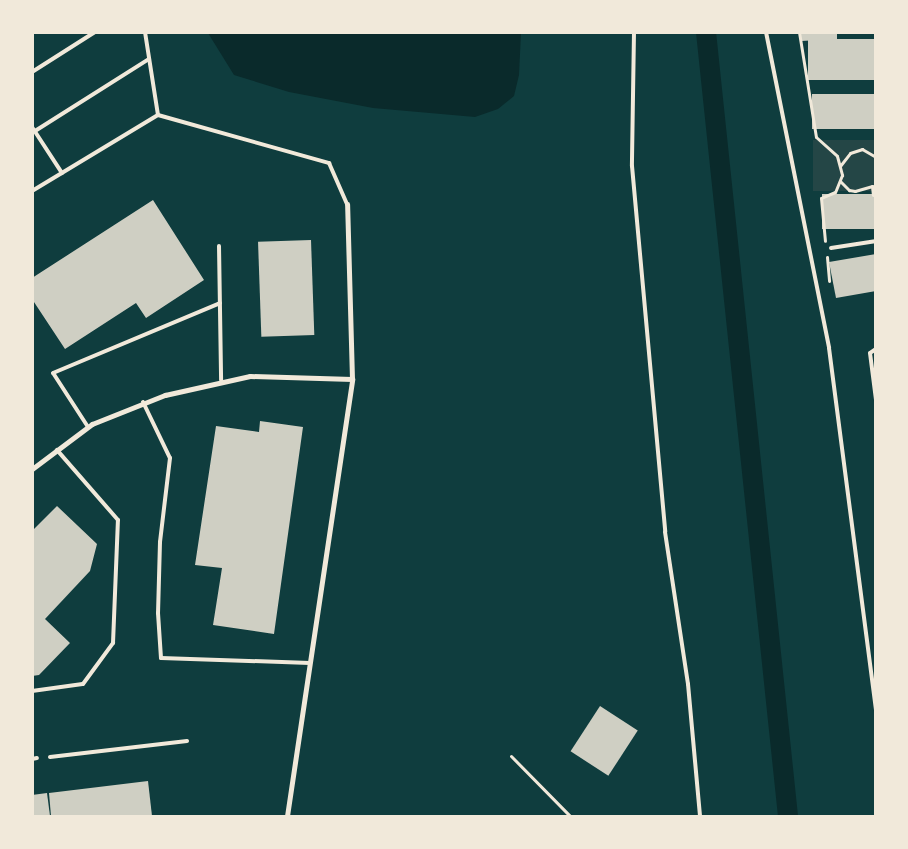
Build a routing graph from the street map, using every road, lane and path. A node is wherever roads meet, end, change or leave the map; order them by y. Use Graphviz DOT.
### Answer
graph roads {
  1 [pos="95,32"];
  2 [pos="145,32"];
  3 [pos="634,32"];
  4 [pos="766,32"];
  5 [pos="799,32"];
  6 [pos="149,59"];
  7 [pos="32,72"];
  8 [pos="158,115"];
  9 [pos="34,129"];
  10 [pos="876,157"];
  11 [pos="840,166"];
  12 [pos="62,173"];
  13 [pos="840,181"];
  14 [pos="32,190"];
  15 [pos="873,195"];
  16 [pos="347,204"];
  17 [pos="876,241"];
  18 [pos="219,246"];
  19 [pos="826,246"];
  20 [pos="831,248"];
  21 [pos="826,255"];
  22 [pos="829,284"];
  23 [pos="220,303"];
  24 [pos="876,349"];
  25 [pos="352,379"];
  26 [pos="221,380"];
  27 [pos="876,400"];
  28 [pos="143,402"];
  29 [pos="88,427"];
  30 [pos="57,450"];
  31 [pos="32,469"];
  32 [pos="310,663"];
  33 [pos="32,691"];
  34 [pos="876,711"];
  35 [pos="187,742"];
  36 [pos="510,756"];
  37 [pos="50,757"];
  38 [pos="286,816"];
  39 [pos="570,816"];
  40 [pos="700,816"];
  1 -- 7 [label="lane"];
  2 -- 6 [label="lane"];
  3 -- 40 [label="lane"];
  4 -- 34 [label="lane"];
  5 -- 11 [label="path"];
  6 -- 8 [label="lane"];
  6 -- 9 [label="lane"];
  8 -- 12 [label="lane"];
  8 -- 16 [label="lane"];
  9 -- 12 [label="lane"];
  10 -- 11 [label="path"];
  11 -- 13 [label="path"];
  12 -- 14 [label="lane"];
  13 -- 15 [label="path"];
  13 -- 19 [label="path"];
  16 -- 25 [label="street"];
  17 -- 20 [label="lane"];
  18 -- 23 [label="lane"];
  21 -- 22 [label="path"];
  23 -- 26 [label="lane"];
  23 -- 29 [label="lane"];
  24 -- 27 [label="lane"];
  25 -- 26 [label="street"];
  25 -- 32 [label="street"];
  26 -- 28 [label="street"];
  28 -- 29 [label="street"];
  28 -- 32 [label="lane"];
  29 -- 30 [label="street"];
  30 -- 31 [label="street"];
  30 -- 33 [label="lane"];
  32 -- 38 [label="street"];
  35 -- 37 [label="lane"];
  36 -- 39 [label="path"];
}
